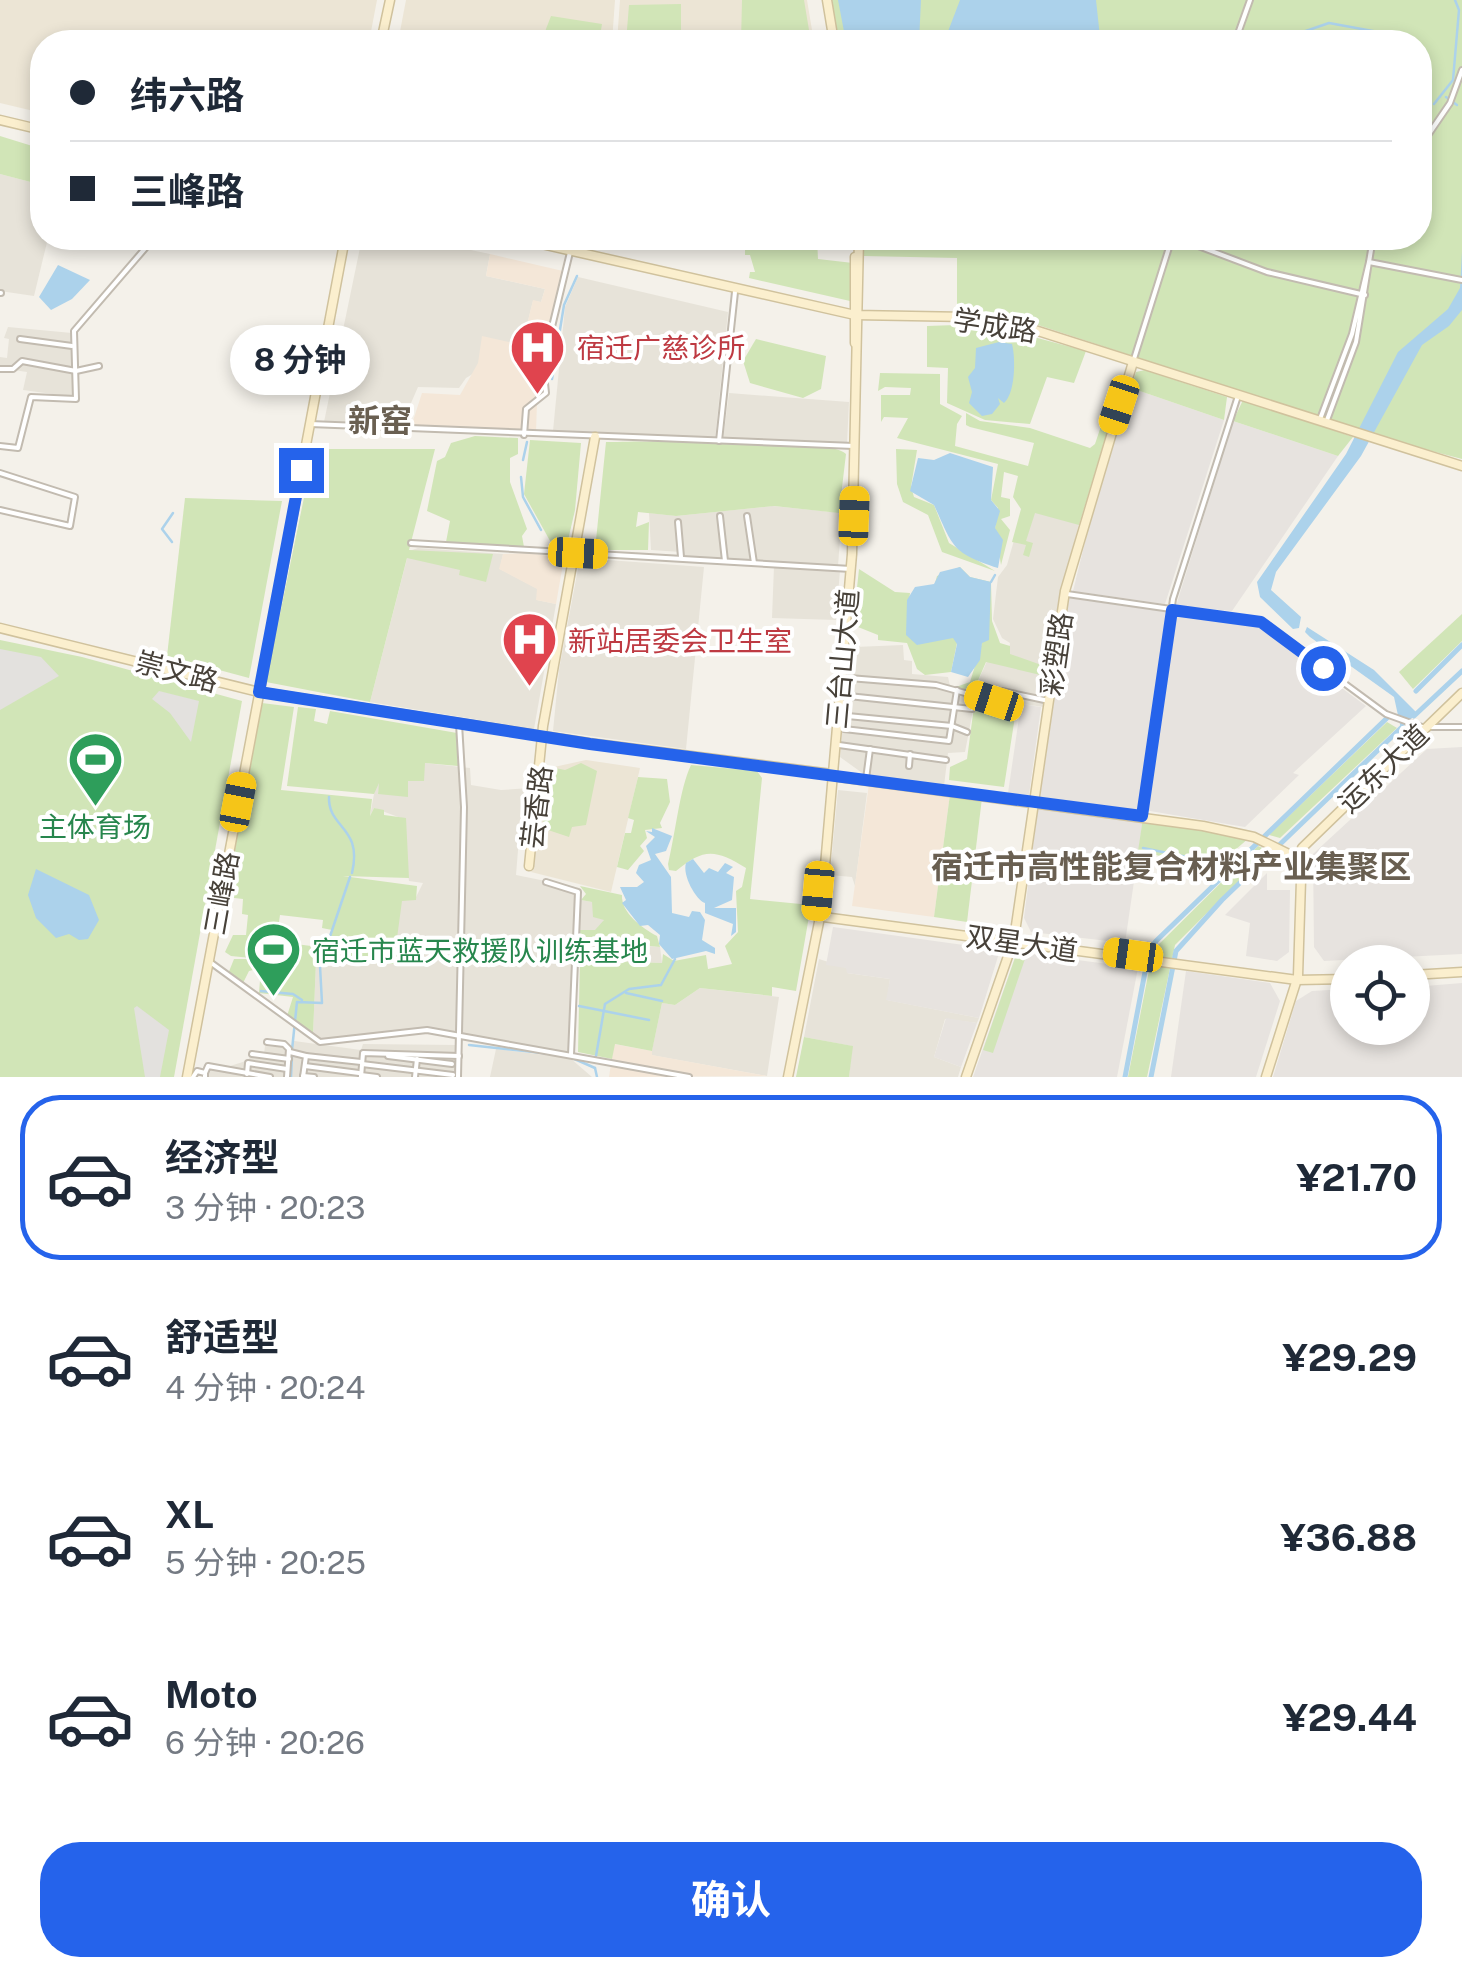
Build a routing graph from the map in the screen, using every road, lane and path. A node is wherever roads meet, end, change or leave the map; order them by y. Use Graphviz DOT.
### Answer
graph roads {
  1 [pos="388,0"];
  2 [pos="825,0"];
  3 [pos="1250,0"];
  4 [pos="382,30"];
  5 [pos="830,30"];
  6 [pos="1239,30"];
  7 [pos="1462,70"];
  8 [pos="0,119"];
  9 [pos="30,125"];
  10 [pos="1432,129"];
  11 [pos="144,250"];
  12 [pos="341,250"];
  13 [pos="341,250"];
  14 [pos="571,250"];
  15 [pos="575,250"];
  16 [pos="575,250"];
  17 [pos="857,250"];
  18 [pos="1170,250"];
  19 [pos="1207,250"];
  20 [pos="1371,250"];
  21 [pos="1369,262"];
  22 [pos="1459,280"];
  23 [pos="735,292"];
  24 [pos="1362,295"];
  25 [pos="858,317"];
  26 [pos="20,339"];
  27 [pos="72,346"];
  28 [pos="1132,362"];
  29 [pos="99,366"];
  30 [pos="0,369"];
  31 [pos="76,371"];
  32 [pos="1238,396"];
  33 [pos="310,424"];
  34 [pos="1322,424"];
  35 [pos="524,435"];
  36 [pos="596,437"];
  37 [pos="719,441"];
  38 [pos="0,446"];
  39 [pos="855,446"];
  40 [pos="1462,466"];
  41 [pos="0,473"];
  42 [pos="0,510"];
  43 [pos="720,516"];
  44 [pos="747,516"];
  45 [pos="678,522"];
  46 [pos="411,543"];
  47 [pos="574,553"];
  48 [pos="682,559"];
  49 [pos="726,562"];
  50 [pos="754,563"];
  51 [pos="849,569"];
  52 [pos="1064,594"];
  53 [pos="1172,610"];
  54 [pos="0,630"];
  55 [pos="957,690"];
  56 [pos="257,693"];
  57 [pos="1462,693"];
  58 [pos="843,695"];
  59 [pos="1049,701"];
  60 [pos="954,706"];
  61 [pos="972,709"];
  62 [pos="841,715"];
  63 [pos="459,725"];
  64 [pos="952,726"];
  65 [pos="1422,726"];
  66 [pos="1462,727"];
  67 [pos="967,732"];
  68 [pos="543,737"];
  69 [pos="838,740"];
  70 [pos="870,749"];
  71 [pos="910,754"];
  72 [pos="946,760"];
  73 [pos="908,766"];
  74 [pos="830,776"];
  75 [pos="866,780"];
  76 [pos="1035,802"];
  77 [pos="1142,816"];
  78 [pos="1299,860"];
  79 [pos="546,882"];
  80 [pos="818,914"];
  81 [pos="1014,940"];
  82 [pos="209,961"];
  83 [pos="1462,970"];
  84 [pos="1430,972"];
  85 [pos="1330,977"];
  86 [pos="1298,978"];
  87 [pos="459,1036"];
  88 [pos="266,1042"];
  89 [pos="252,1054"];
  90 [pos="572,1055"];
  91 [pos="290,1056"];
  92 [pos="306,1056"];
  93 [pos="459,1056"];
  94 [pos="418,1057"];
  95 [pos="362,1064"];
  96 [pos="452,1064"];
  97 [pos="304,1066"];
  98 [pos="288,1069"];
  99 [pos="246,1074"];
  100 [pos="416,1074"];
  101 [pos="205,1075"];
  102 [pos="234,1075"];
  103 [pos="361,1075"];
  104 [pos="303,1076"];
  105 [pos="456,1076"];
  106 [pos="187,1077"];
  107 [pos="270,1077"];
  108 [pos="287,1077"];
  109 [pos="314,1077"];
  110 [pos="377,1077"];
  111 [pos="689,1077"];
  112 [pos="787,1077"];
  113 [pos="966,1077"];
  114 [pos="1266,1077"];
  1 -- 4 [label="street"];
  2 -- 5 [label="street"];
  3 -- 6 [label="street"];
  7 -- 10 [label="street"];
  8 -- 9 [label="street"];
  11 -- 27 [label="street"];
  12 -- 33 [label="street, 三峰路"];
  13 -- 56 [label="street, 三峰路"];
  14 -- 35 [label="street"];
  15 -- 23 [label="street, 学成路"];
  16 -- 25 [label="street, 学成路"];
  17 -- 25 [label="street, 三台山大道"];
  18 -- 28 [label="street, 彩塑路"];
  19 -- 24 [label="street"];
  20 -- 21 [label="street"];
  21 -- 22 [label="street"];
  21 -- 24 [label="street"];
  23 -- 25 [label="street, 学成路"];
  23 -- 37 [label="street"];
  24 -- 34 [label="street"];
  25 -- 28 [label="street, 学成路"];
  25 -- 39 [label="street, 三台山大道"];
  26 -- 27 [label="street"];
  27 -- 31 [label="street"];
  28 -- 32 [label="street, 学成路"];
  28 -- 52 [label="street, 彩塑路"];
  29 -- 31 [label="street"];
  30 -- 31 [label="street"];
  31 -- 38 [label="street"];
  32 -- 34 [label="street, 学成路"];
  32 -- 53 [label="street"];
  33 -- 35 [label="street"];
  33 -- 56 [label="street, 三峰路"];
  34 -- 40 [label="street, 学成路"];
  35 -- 36 [label="street"];
  36 -- 37 [label="street"];
  36 -- 47 [label="street, 芸香路"];
  37 -- 39 [label="street"];
  39 -- 51 [label="street, 三台山大道"];
  41 -- 42 [label="street"];
  43 -- 49 [label="street"];
  44 -- 50 [label="street"];
  45 -- 48 [label="street"];
  46 -- 47 [label="street"];
  47 -- 48 [label="street"];
  47 -- 68 [label="street, 芸香路"];
  48 -- 49 [label="street"];
  49 -- 50 [label="street"];
  50 -- 51 [label="street"];
  51 -- 58 [label="street, 三台山大道"];
  51 -- 74 [label="street, 三台山大道"];
  52 -- 53 [label="street"];
  52 -- 59 [label="street, 彩塑路"];
  53 -- 65 [label="street"];
  53 -- 77 [label="street"];
  54 -- 56 [label="street, 崇文路"];
  55 -- 58 [label="street"];
  55 -- 59 [label="street"];
  55 -- 60 [label="street"];
  56 -- 63 [label="street, 崇文路"];
  56 -- 82 [label="street, 三峰路"];
  56 -- 106 [label="street, 三峰路"];
  57 -- 65 [label="street, 运东大道"];
  58 -- 60 [label="street"];
  58 -- 62 [label="street, 三台山大道"];
  59 -- 76 [label="street, 彩塑路"];
  60 -- 61 [label="street"];
  60 -- 64 [label="street"];
  62 -- 64 [label="street"];
  62 -- 64 [label="street"];
  62 -- 69 [label="street, 三台山大道"];
  63 -- 68 [label="street, 崇文路"];
  63 -- 87 [label="street"];
  64 -- 67 [label="street"];
  65 -- 66 [label="street"];
  65 -- 78 [label="street, 运东大道"];
  68 -- 68 [label="street, 芸香路"];
  68 -- 74 [label="street, 崇文路"];
  69 -- 70 [label="street"];
  69 -- 74 [label="street, 三台山大道"];
  70 -- 71 [label="street"];
  70 -- 75 [label="street"];
  71 -- 72 [label="street"];
  71 -- 73 [label="street"];
  74 -- 75 [label="street, 崇文路"];
  74 -- 80 [label="street, 三台山大道"];
  75 -- 76 [label="street, 崇文路"];
  76 -- 77 [label="street, 崇文路"];
  76 -- 81 [label="street, 彩塑路"];
  77 -- 78 [label="street, 崇文路"];
  78 -- 86 [label="street"];
  79 -- 90 [label="street"];
  80 -- 81 [label="street, 双星大道"];
  80 -- 112 [label="street, 三台山大道"];
  81 -- 86 [label="street, 双星大道"];
  81 -- 113 [label="street, 彩塑路"];
  82 -- 87 [label="street"];
  82 -- 106 [label="street, 三峰路"];
  83 -- 84 [label="street"];
  85 -- 86 [label="street"];
  86 -- 114 [label="street"];
  87 -- 90 [label="street"];
  87 -- 93 [label="street"];
  88 -- 91 [label="street"];
  89 -- 91 [label="street"];
  90 -- 111 [label="street"];
  91 -- 92 [label="street"];
  91 -- 98 [label="street"];
  92 -- 95 [label="street"];
  92 -- 97 [label="street"];
  93 -- 94 [label="street"];
  93 -- 105 [label="street"];
  94 -- 95 [label="street"];
  94 -- 96 [label="street"];
  94 -- 100 [label="street"];
  95 -- 100 [label="street"];
  95 -- 103 [label="street"];
  97 -- 103 [label="street"];
  97 -- 104 [label="street"];
  98 -- 99 [label="street"];
  98 -- 108 [label="street"];
  99 -- 102 [label="street"];
  99 -- 107 [label="street"];
  100 -- 105 [label="street"];
  101 -- 102 [label="street"];
  101 -- 106 [label="street"];
  103 -- 110 [label="street"];
  104 -- 109 [label="street"];
}
